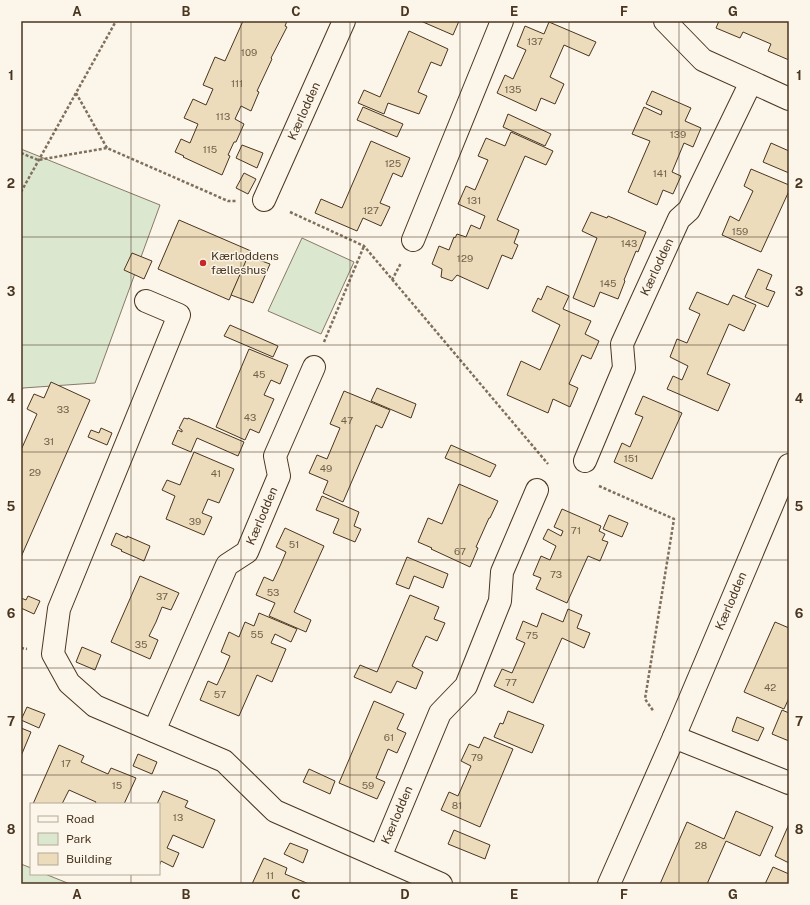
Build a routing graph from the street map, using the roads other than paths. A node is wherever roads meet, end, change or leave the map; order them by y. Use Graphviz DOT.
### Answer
graph roads {
  1 [pos="344,21"];
  2 [pos="502,21"];
  3 [pos="665,21"];
  4 [pos="751,82"];
  5 [pos="789,99"];
  6 [pos="264,200"];
  7 [pos="413,240"];
  8 [pos="146,302"];
  9 [pos="314,367"];
  10 [pos="585,461"];
  11 [pos="789,466"];
  12 [pos="537,490"];
  13 [pos="154,731"];
  14 [pos="674,737"];
  15 [pos="789,783"];
  16 [pos="380,857"];
  17 [pos="441,884"];
  18 [pos="609,884"];
  1 -- 6 [label="street, Kærlodden"];
  2 -- 7 [label="street"];
  3 -- 4 [label="street"];
  4 -- 5 [label="street"];
  4 -- 10 [label="street, Kærlodden"];
  8 -- 13 [label="street, Kærlodden"];
  9 -- 13 [label="street, Kærlodden"];
  11 -- 14 [label="street, Kærlodden"];
  12 -- 16 [label="street, Kærlodden"];
  13 -- 16 [label="street, Kærlodden"];
  14 -- 15 [label="street"];
  14 -- 18 [label="street, Kærlodden"];
  16 -- 17 [label="street, Kærlodden"];
}
